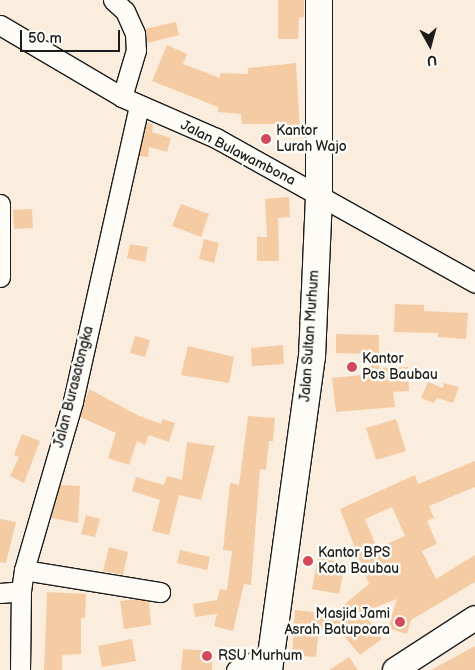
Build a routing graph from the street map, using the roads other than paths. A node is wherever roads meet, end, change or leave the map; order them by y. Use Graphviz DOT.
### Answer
graph roads {
  1 [pos="113,0"];
  2 [pos="319,0"];
  3 [pos="0,25"];
  4 [pos="131,101"];
  5 [pos="319,196"];
  6 [pos="0,204"];
  7 [pos="0,278"];
  8 [pos="475,284"];
  9 [pos="24,570"];
  10 [pos="21,591"];
  11 [pos="160,592"];
  12 [pos="0,593"];
  13 [pos="475,618"];
  14 [pos="475,631"];
  15 [pos="270,662"];
  16 [pos="404,669"];
  17 [pos="20,670"];
  18 [pos="236,670"];
  1 -- 4 [label="street, Jalan Burasatongka"];
  2 -- 5 [label="highway, Jalan Sultan Murhum"];
  3 -- 4 [label="street, Jalan Bulawambona"];
  4 -- 5 [label="street, Jalan Bulawambona"];
  4 -- 9 [label="street, Jalan Burasatongka"];
  5 -- 8 [label="street, Jalan Bulawambona"];
  5 -- 15 [label="highway, Jalan Sultan Murhum"];
  6 -- 7 [label="street"];
  9 -- 10 [label="street, Jalan Burasatongka"];
  9 -- 11 [label="street"];
  10 -- 12 [label="street"];
  10 -- 17 [label="street, Jalan Burasatongka"];
  13 -- 16 [label="main road"];
  14 -- 16 [label="main road"];
  15 -- 18 [label="street"];
}
